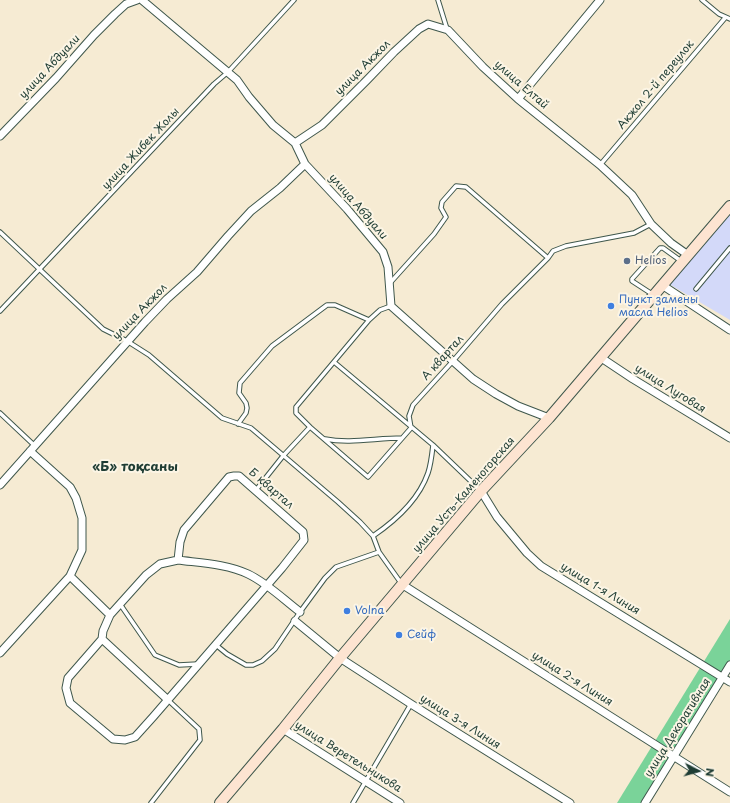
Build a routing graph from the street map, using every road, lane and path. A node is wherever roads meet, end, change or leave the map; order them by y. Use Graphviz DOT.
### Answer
graph roads {
  1 [pos="136,0"];
  2 [pos="142,0"];
  3 [pos="294,0"];
  4 [pos="438,0"];
  5 [pos="600,0"];
  6 [pos="702,0"];
  7 [pos="725,18"];
  8 [pos="730,19"];
  9 [pos="428,24"];
  10 [pos="448,30"];
  11 [pos="228,72"];
  12 [pos="518,99"];
  13 [pos="0,136"];
  14 [pos="296,143"];
  15 [pos="305,164"];
  16 [pos="600,165"];
  17 [pos="730,206"];
  18 [pos="650,224"];
  19 [pos="0,232"];
  20 [pos="730,248"];
  21 [pos="548,258"];
  22 [pos="685,259"];
  23 [pos="40,269"];
  24 [pos="389,284"];
  25 [pos="662,285"];
  26 [pos="696,289"];
  27 [pos="654,295"];
  28 [pos="391,306"];
  29 [pos="0,311"];
  30 [pos="369,320"];
  31 [pos="730,330"];
  32 [pos="127,341"];
  33 [pos="600,357"];
  34 [pos="453,361"];
  35 [pos="334,362"];
  36 [pos="0,413"];
  37 [pos="550,418"];
  38 [pos="238,424"];
  39 [pos="310,427"];
  40 [pos="411,428"];
  41 [pos="402,438"];
  42 [pos="730,438"];
  43 [pos="324,439"];
  44 [pos="433,445"];
  45 [pos="32,449"];
  46 [pos="283,456"];
  47 [pos="0,485"];
  48 [pos="256,490"];
  49 [pos="481,491"];
  50 [pos="373,536"];
  51 [pos="379,552"];
  52 [pos="178,560"];
  53 [pos="70,576"];
  54 [pos="266,585"];
  55 [pos="403,585"];
  56 [pos="120,604"];
  57 [pos="300,612"];
  58 [pos="110,615"];
  59 [pos="294,621"];
  60 [pos="102,639"];
  61 [pos="216,645"];
  62 [pos="0,653"];
  63 [pos="340,658"];
  64 [pos="199,664"];
  65 [pos="730,665"];
  66 [pos="722,677"];
  67 [pos="730,682"];
  68 [pos="168,700"];
  69 [pos="411,704"];
  70 [pos="283,729"];
  71 [pos="674,757"];
  72 [pos="366,781"];
  73 [pos="730,792"];
  74 [pos="150,803"];
  75 [pos="220,803"];
  76 [pos="353,803"];
  77 [pos="400,803"];
  78 [pos="570,803"];
  79 [pos="645,803"];
  1 -- 13 [label="street, улица Абдуали"];
  2 -- 11 [label="street, улица Абдуали"];
  3 -- 11 [label="lane, улица Жибек Жолы"];
  4 -- 10 [label="lane"];
  5 -- 12 [label="street"];
  6 -- 7 [label="lane"];
  7 -- 8 [label="lane"];
  7 -- 16 [label="lane, Акжол 2-й переулок"];
  9 -- 10 [label="street, улица Елтай"];
  9 -- 14 [label="street, улица Акжол"];
  10 -- 12 [label="street, улица Елтай"];
  11 -- 14 [label="street, улица Абдуали"];
  11 -- 23 [label="lane, улица Жибек Жолы"];
  12 -- 16 [label="street, улица Елтай"];
  14 -- 15 [label="street, улица Абдуали"];
  15 -- 24 [label="street, улица Абдуали"];
  15 -- 32 [label="street, улица Акжол"];
  16 -- 18 [label="street, улица Елтай"];
  17 -- 22 [label="street, улица Усть-Каменогорская"];
  18 -- 21 [label="lane, А квартал"];
  18 -- 22 [label="street, улица Елтай"];
  19 -- 23 [label="lane"];
  20 -- 26 [label="lane"];
  21 -- 24 [label="lane"];
  21 -- 34 [label="lane, А квартал"];
  22 -- 25 [label="street, улица Усть-Каменогорская"];
  22 -- 27 [label="lane"];
  23 -- 29 [label="lane, улица Жибек Жолы"];
  23 -- 32 [label="lane"];
  24 -- 28 [label="street, улица Абдуали"];
  25 -- 27 [label="street, улица Усть-Каменогорская"];
  25 -- 31 [label="street"];
  27 -- 33 [label="street, улица Усть-Каменогорская"];
  28 -- 30 [label="lane"];
  28 -- 34 [label="street"];
  30 -- 35 [label="lane"];
  30 -- 38 [label="lane"];
  32 -- 38 [label="lane"];
  32 -- 45 [label="street, улица Акжол"];
  33 -- 37 [label="street, улица Усть-Каменогорская"];
  33 -- 42 [label="street, улица Луговая"];
  34 -- 37 [label="street"];
  34 -- 40 [label="lane, А квартал"];
  35 -- 39 [label="lane"];
  35 -- 40 [label="lane"];
  36 -- 45 [label="lane"];
  37 -- 49 [label="street, улица Усть-Каменогорская"];
  38 -- 46 [label="lane"];
  39 -- 43 [label="lane"];
  39 -- 46 [label="lane"];
  40 -- 41 [label="lane"];
  40 -- 44 [label="lane"];
  41 -- 43 [label="lane"];
  41 -- 43 [label="lane"];
  44 -- 49 [label="lane"];
  44 -- 50 [label="lane"];
  45 -- 47 [label="street, улица Акжол"];
  45 -- 53 [label="street"];
  46 -- 48 [label="lane"];
  46 -- 50 [label="lane"];
  48 -- 52 [label="street, Б квартал"];
  48 -- 54 [label="street, Б квартал"];
  49 -- 55 [label="street, улица Усть-Каменогорская"];
  49 -- 66 [label="street, улица 1-я Линия"];
  50 -- 51 [label="lane"];
  51 -- 55 [label="lane"];
  51 -- 57 [label="lane"];
  52 -- 54 [label="street, Б квартал"];
  52 -- 56 [label="street, Б квартал"];
  53 -- 58 [label="street"];
  53 -- 62 [label="street"];
  54 -- 57 [label="street, Б квартал"];
  54 -- 61 [label="street, Б квартал"];
  55 -- 63 [label="street, улица Усть-Каменогорская"];
  55 -- 71 [label="street, улица 2-я Линия"];
  56 -- 58 [label="street, Б квартал"];
  56 -- 64 [label="lane"];
  57 -- 59 [label="lane"];
  58 -- 60 [label="street, Б квартал"];
  59 -- 61 [label="lane"];
  59 -- 63 [label="street, улица 3-я Линия"];
  60 -- 68 [label="street"];
  60 -- 68 [label="street, Б квартал"];
  61 -- 64 [label="street, Б квартал"];
  63 -- 69 [label="street, улица 3-я Линия"];
  63 -- 70 [label="street, улица Усть-Каменогорская"];
  64 -- 68 [label="street, Б квартал"];
  65 -- 66 [label="street, улица Декоративная"];
  66 -- 67 [label="street, улица 1-я Линия"];
  66 -- 71 [label="street, улица Декоративная"];
  68 -- 74 [label="lane"];
  69 -- 72 [label="lane"];
  69 -- 78 [label="street, улица 3-я Линия"];
  70 -- 72 [label="street, улица Веретельникова"];
  70 -- 75 [label="street, улица Усть-Каменогорская"];
  71 -- 73 [label="street, улица 2-я Линия"];
  71 -- 79 [label="street, улица Декоративная"];
  72 -- 76 [label="lane"];
  72 -- 77 [label="street, улица Веретельникова"];
}
